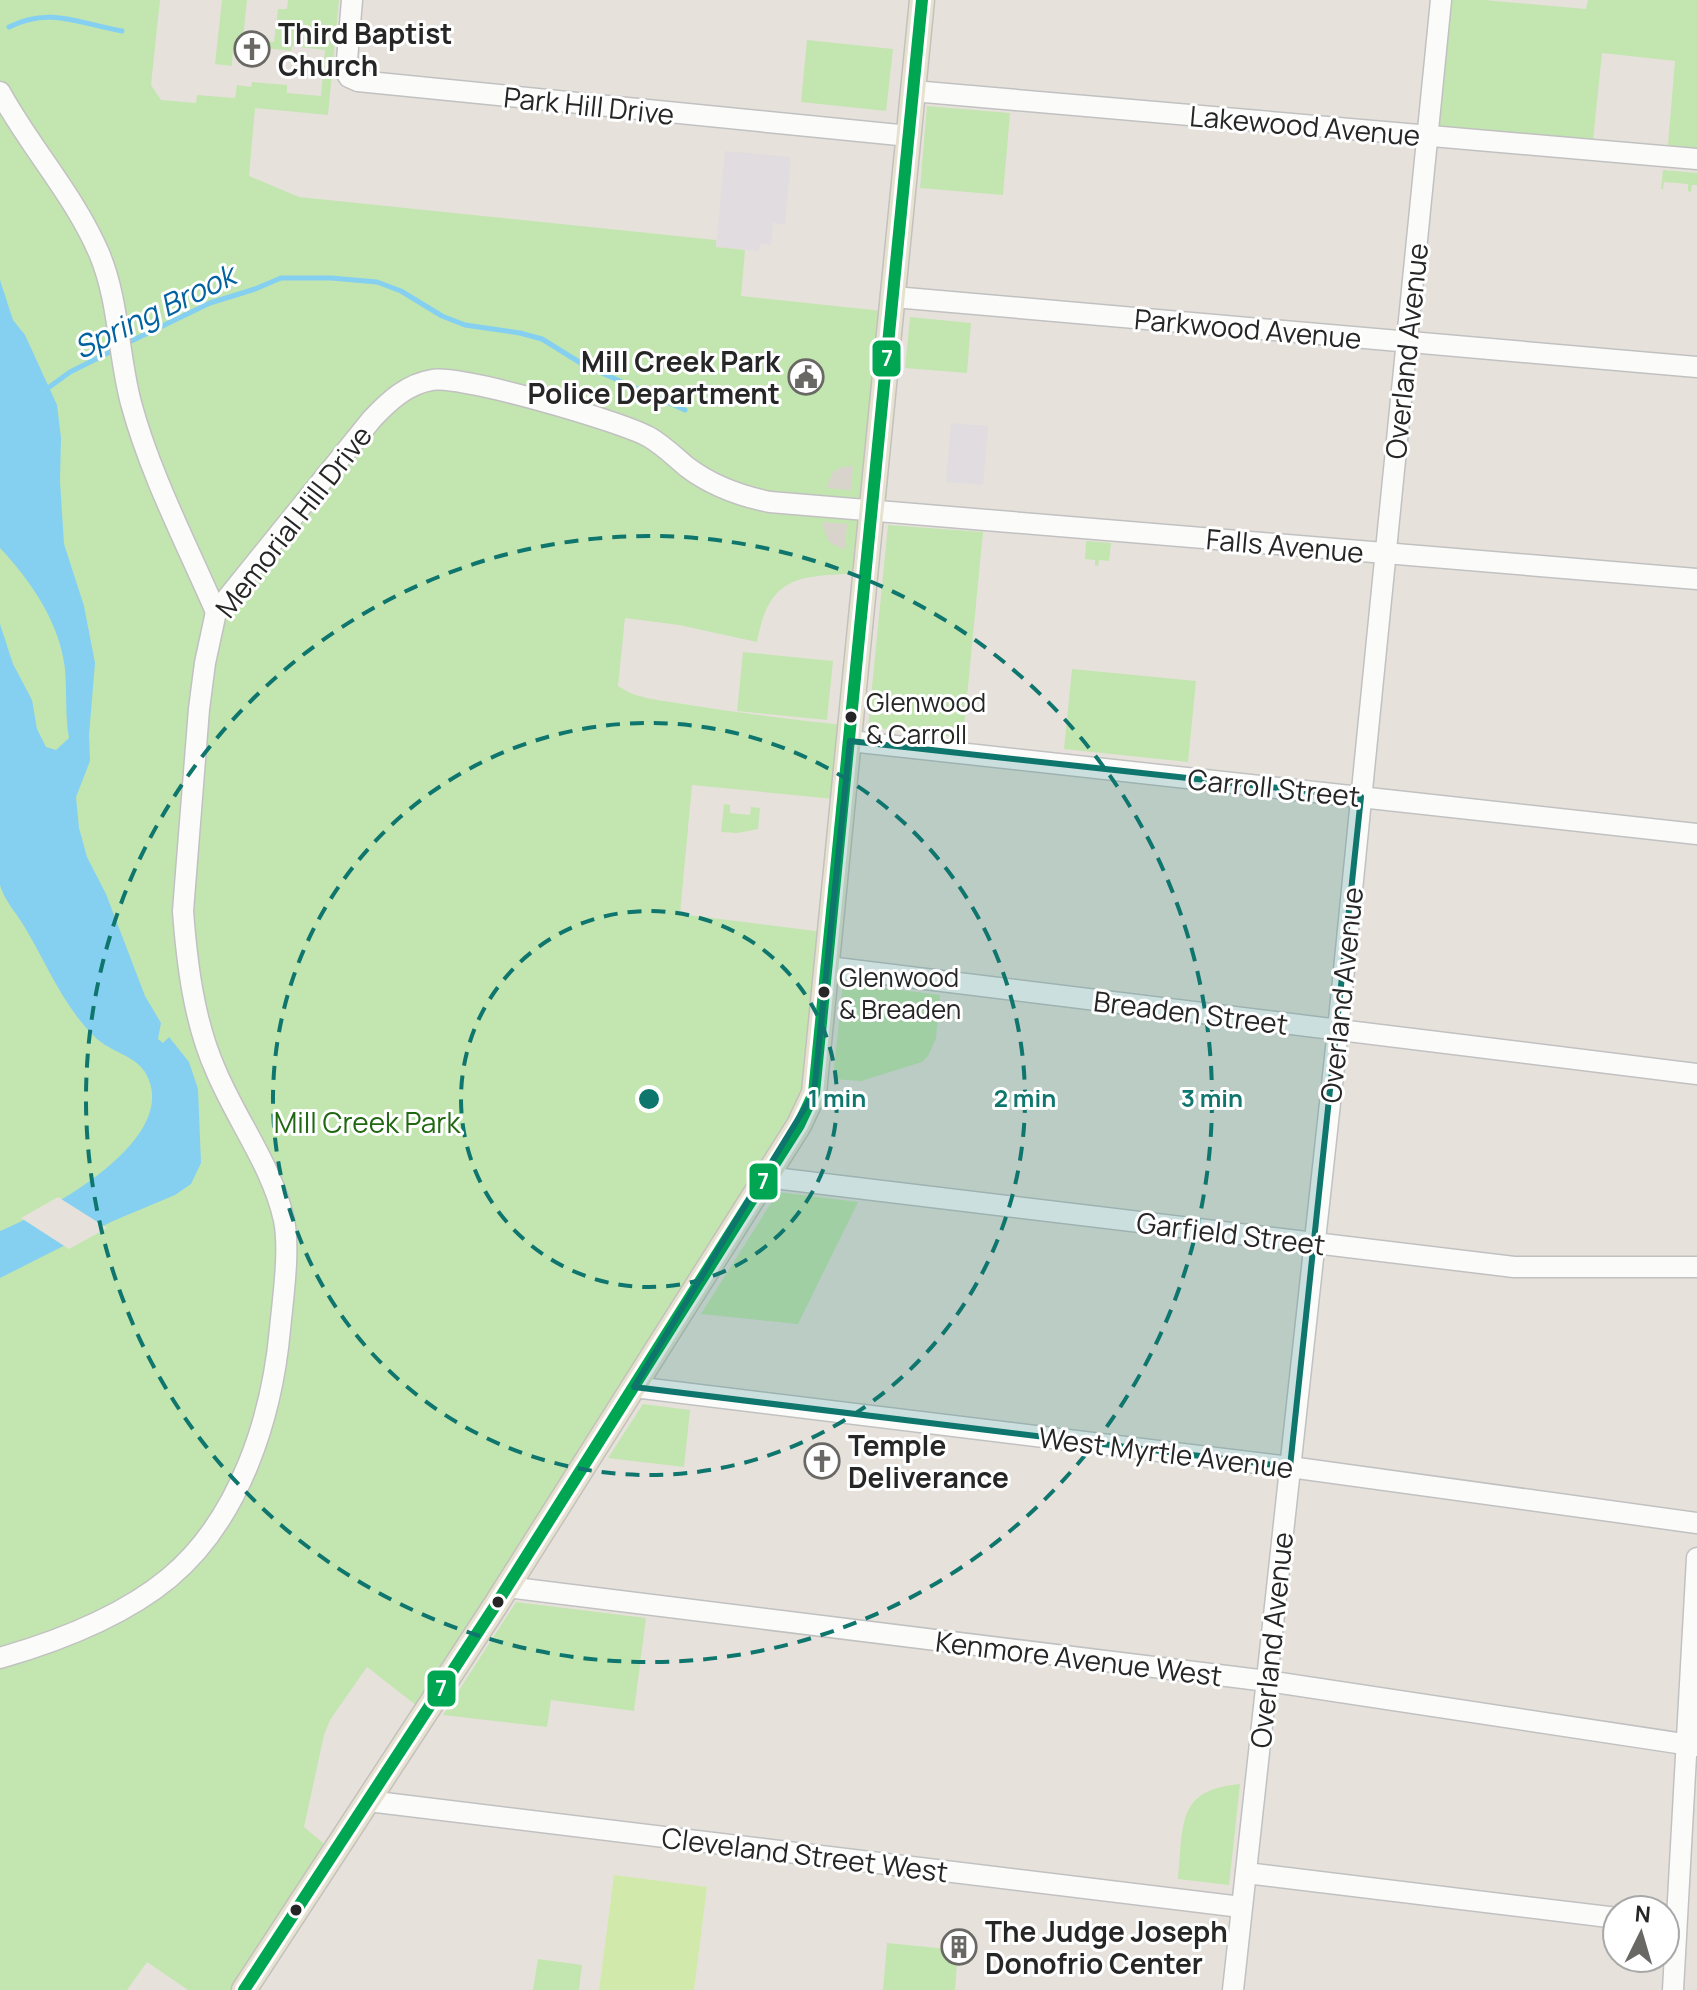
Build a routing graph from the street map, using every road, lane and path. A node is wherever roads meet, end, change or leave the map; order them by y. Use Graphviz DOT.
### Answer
graph roads {
  1 [pos="352,0"];
  2 [pos="922,0"];
  3 [pos="1441,0"];
  4 [pos="913,91"];
  5 [pos="0,92"];
  6 [pos="909,136"];
  7 [pos="1427,136"];
  8 [pos="1697,159"];
  9 [pos="894,297"];
  10 [pos="1407,342"];
  11 [pos="1697,367"];
  12 [pos="873,511"];
  13 [pos="1386,553"];
  14 [pos="1697,579"];
  15 [pos="216,612"];
  16 [pos="850,741"];
  17 [pos="1361,797"];
  18 [pos="1697,834"];
  19 [pos="828,967"];
  20 [pos="1338,1030"];
  21 [pos="1697,1074"];
  22 [pos="766,1177"];
  23 [pos="1315,1243"];
  24 [pos="1697,1267"];
  25 [pos="634,1387"];
  26 [pos="1290,1467"];
  27 [pos="1697,1523"];
  28 [pos="1697,1558"];
  29 [pos="507,1587"];
  30 [pos="0,1658"];
  31 [pos="1267,1681"];
  32 [pos="1692,1746"];
  33 [pos="368,1801"];
  34 [pos="1246,1873"];
  35 [pos="1241,1907"];
  36 [pos="1681,1911"];
  37 [pos="1601,1916"];
  38 [pos="244,1990"];
  39 [pos="1233,1990"];
  1 -- 6 [label="street, Park Hill Drive"];
  2 -- 4 [label="main road"];
  3 -- 7 [label="street, Overland Avenue"];
  4 -- 6 [label="main road"];
  4 -- 7 [label="street, Lakewood Avenue"];
  5 -- 15 [label="street"];
  6 -- 9 [label="main road"];
  7 -- 8 [label="street, Lakewood Avenue"];
  7 -- 10 [label="street, Overland Avenue"];
  9 -- 10 [label="street, Parkwood Avenue"];
  9 -- 12 [label="main road"];
  10 -- 11 [label="street, Parkwood Avenue"];
  10 -- 13 [label="street, Overland Avenue"];
  12 -- 13 [label="street, Falls Avenue"];
  12 -- 15 [label="street, Memorial Hill Drive"];
  12 -- 16 [label="main road"];
  13 -- 14 [label="street, Falls Avenue"];
  13 -- 17 [label="street, Overland Avenue"];
  15 -- 30 [label="street, Memorial Hill Drive"];
  16 -- 17 [label="street, Carroll Street"];
  16 -- 19 [label="main road"];
  17 -- 18 [label="street, Carroll Street"];
  17 -- 20 [label="street, Overland Avenue"];
  19 -- 20 [label="street, Breaden Street"];
  19 -- 22 [label="main road"];
  20 -- 21 [label="street, Breaden Street"];
  20 -- 23 [label="street, Overland Avenue"];
  22 -- 23 [label="street, Garfield Street"];
  22 -- 25 [label="main road"];
  23 -- 24 [label="street, Garfield Street"];
  23 -- 26 [label="street, Overland Avenue"];
  25 -- 26 [label="street, West Myrtle Avenue"];
  25 -- 29 [label="main road"];
  26 -- 27 [label="street, West Myrtle Avenue"];
  26 -- 31 [label="street, Overland Avenue"];
  28 -- 32 [label="street"];
  29 -- 31 [label="street, Kenmore Avenue West"];
  29 -- 33 [label="main road"];
  31 -- 32 [label="street, Kenmore Avenue West"];
  31 -- 34 [label="street, Overland Avenue"];
  32 -- 36 [label="street"];
  33 -- 35 [label="street, Cleveland Street West"];
  33 -- 38 [label="main road"];
  34 -- 35 [label="street, Overland Avenue"];
  34 -- 37 [label="street"];
  35 -- 39 [label="street, Overland Avenue"];
}
